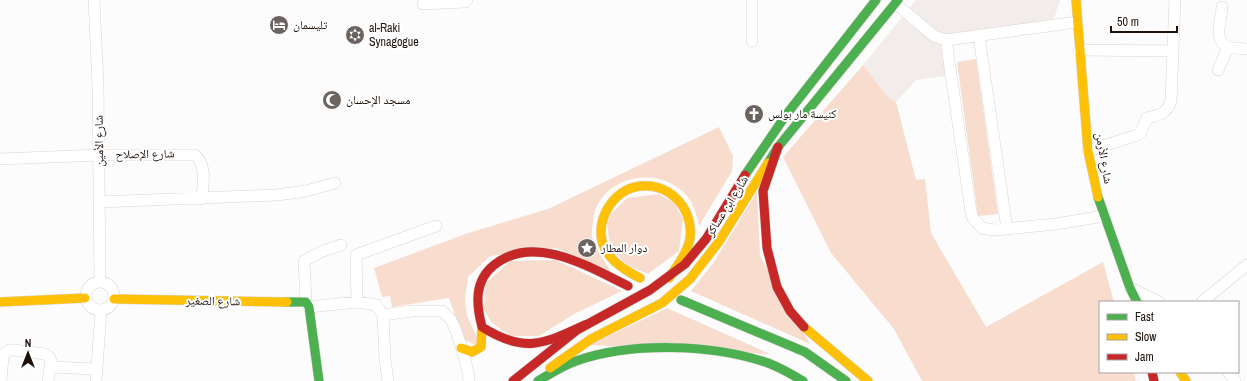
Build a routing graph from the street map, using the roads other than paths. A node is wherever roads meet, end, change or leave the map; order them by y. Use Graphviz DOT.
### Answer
graph roads {
  1 [pos="94,0"];
  2 [pos="467,0"];
  3 [pos="752,0"];
  4 [pos="876,0"];
  5 [pos="1068,0"];
  6 [pos="1076,0"];
  7 [pos="1175,0"];
  8 [pos="897,2"];
  9 [pos="423,4"];
  10 [pos="1222,7"];
  11 [pos="1076,17"];
  12 [pos="979,36"];
  13 [pos="946,40"];
  14 [pos="752,41"];
  15 [pos="1228,47"];
  16 [pos="1247,49"];
  17 [pos="1079,50"];
  18 [pos="1172,51"];
  19 [pos="1218,70"];
  20 [pos="778,147"];
  21 [pos="1088,151"];
  22 [pos="99,155"];
  23 [pos="0,159"];
  24 [pos="335,183"];
  25 [pos="202,199"];
  26 [pos="99,202"];
  27 [pos="1104,216"];
  28 [pos="436,226"];
  29 [pos="1007,229"];
  30 [pos="341,245"];
  31 [pos="1247,265"];
  32 [pos="640,278"];
  33 [pos="670,278"];
  34 [pos="100,282"];
  35 [pos="628,286"];
  36 [pos="1130,288"];
  37 [pos="85,298"];
  38 [pos="114,299"];
  39 [pos="1134,301"];
  40 [pos="1136,301"];
  41 [pos="1157,301"];
  42 [pos="1203,301"];
  43 [pos="0,302"];
  44 [pos="357,302"];
  45 [pos="308,305"];
  46 [pos="101,311"];
  47 [pos="382,315"];
  48 [pos="587,324"];
  49 [pos="482,327"];
  50 [pos="730,331"];
  51 [pos="462,348"];
  52 [pos="1,365"];
  53 [pos="50,367"];
  54 [pos="96,369"];
  55 [pos="1229,373"];
  56 [pos="1,381"];
  57 [pos="48,381"];
  58 [pos="96,381"];
  59 [pos="319,381"];
  60 [pos="388,381"];
  61 [pos="469,381"];
  62 [pos="513,381"];
  63 [pos="535,381"];
  64 [pos="538,381"];
  65 [pos="803,381"];
  66 [pos="846,381"];
  67 [pos="868,381"];
  68 [pos="1235,381"];
  1 -- 22 [label="street, شارع الأمين"];
  2 -- 9 [label="street"];
  3 -- 14 [label="street"];
  4 -- 33 [label="main road, شارع ابن عساكر"];
  5 -- 11 [label="main road, شارع الأرمن"];
  6 -- 11 [label="main road, شارع الأرمن"];
  7 -- 18 [label="street"];
  8 -- 13 [label="street"];
  8 -- 20 [label="main road, شارع ابن عساكر"];
  10 -- 15 [label="street"];
  11 -- 12 [label="street"];
  11 -- 17 [label="main road, شارع الأرمن"];
  12 -- 13 [label="street"];
  12 -- 29 [label="street"];
  13 -- 29 [label="street"];
  15 -- 16 [label="street"];
  15 -- 19 [label="street"];
  17 -- 18 [label="street"];
  17 -- 21 [label="main road, شارع الأرمن"];
  18 -- 21 [label="street"];
  20 -- 63 [label="main road, شارع ابن عساكر"];
  20 -- 67 [label="main road"];
  21 -- 27 [label="main road, شارع الأرمن"];
  22 -- 23 [label="street, شارع الإصلاح"];
  22 -- 25 [label="street, شارع الإصلاح"];
  22 -- 26 [label="street, شارع الأمين"];
  24 -- 25 [label="street"];
  25 -- 26 [label="street"];
  26 -- 34 [label="street, شارع الأمين"];
  27 -- 29 [label="street"];
  27 -- 36 [label="main road, شارع الأرمن"];
  28 -- 44 [label="street"];
  30 -- 45 [label="street"];
  31 -- 42 [label="street"];
  32 -- 33 [label="main road"];
  33 -- 48 [label="main road, شارع ابن عساكر"];
  34 -- 37 [label="street"];
  34 -- 38 [label="street"];
  35 -- 49 [label="main road"];
  36 -- 39 [label="main road"];
  36 -- 40 [label="main road, شارع الأرمن"];
  36 -- 41 [label="street"];
  37 -- 43 [label="main road"];
  37 -- 46 [label="street"];
  38 -- 45 [label="main road, شارع الصغير"];
  38 -- 46 [label="street"];
  44 -- 45 [label="street"];
  44 -- 47 [label="street"];
  45 -- 59 [label="main road"];
  46 -- 54 [label="street"];
  47 -- 51 [label="street"];
  47 -- 60 [label="street"];
  48 -- 49 [label="main road"];
  48 -- 62 [label="main road, شارع ابن عساكر"];
  49 -- 51 [label="main road"];
  50 -- 66 [label="main road"];
  51 -- 61 [label="street"];
  52 -- 53 [label="street"];
  52 -- 56 [label="street"];
  53 -- 54 [label="street"];
  53 -- 57 [label="street"];
  54 -- 58 [label="street"];
  55 -- 68 [label="street"];
  64 -- 65 [label="main road"];
}
